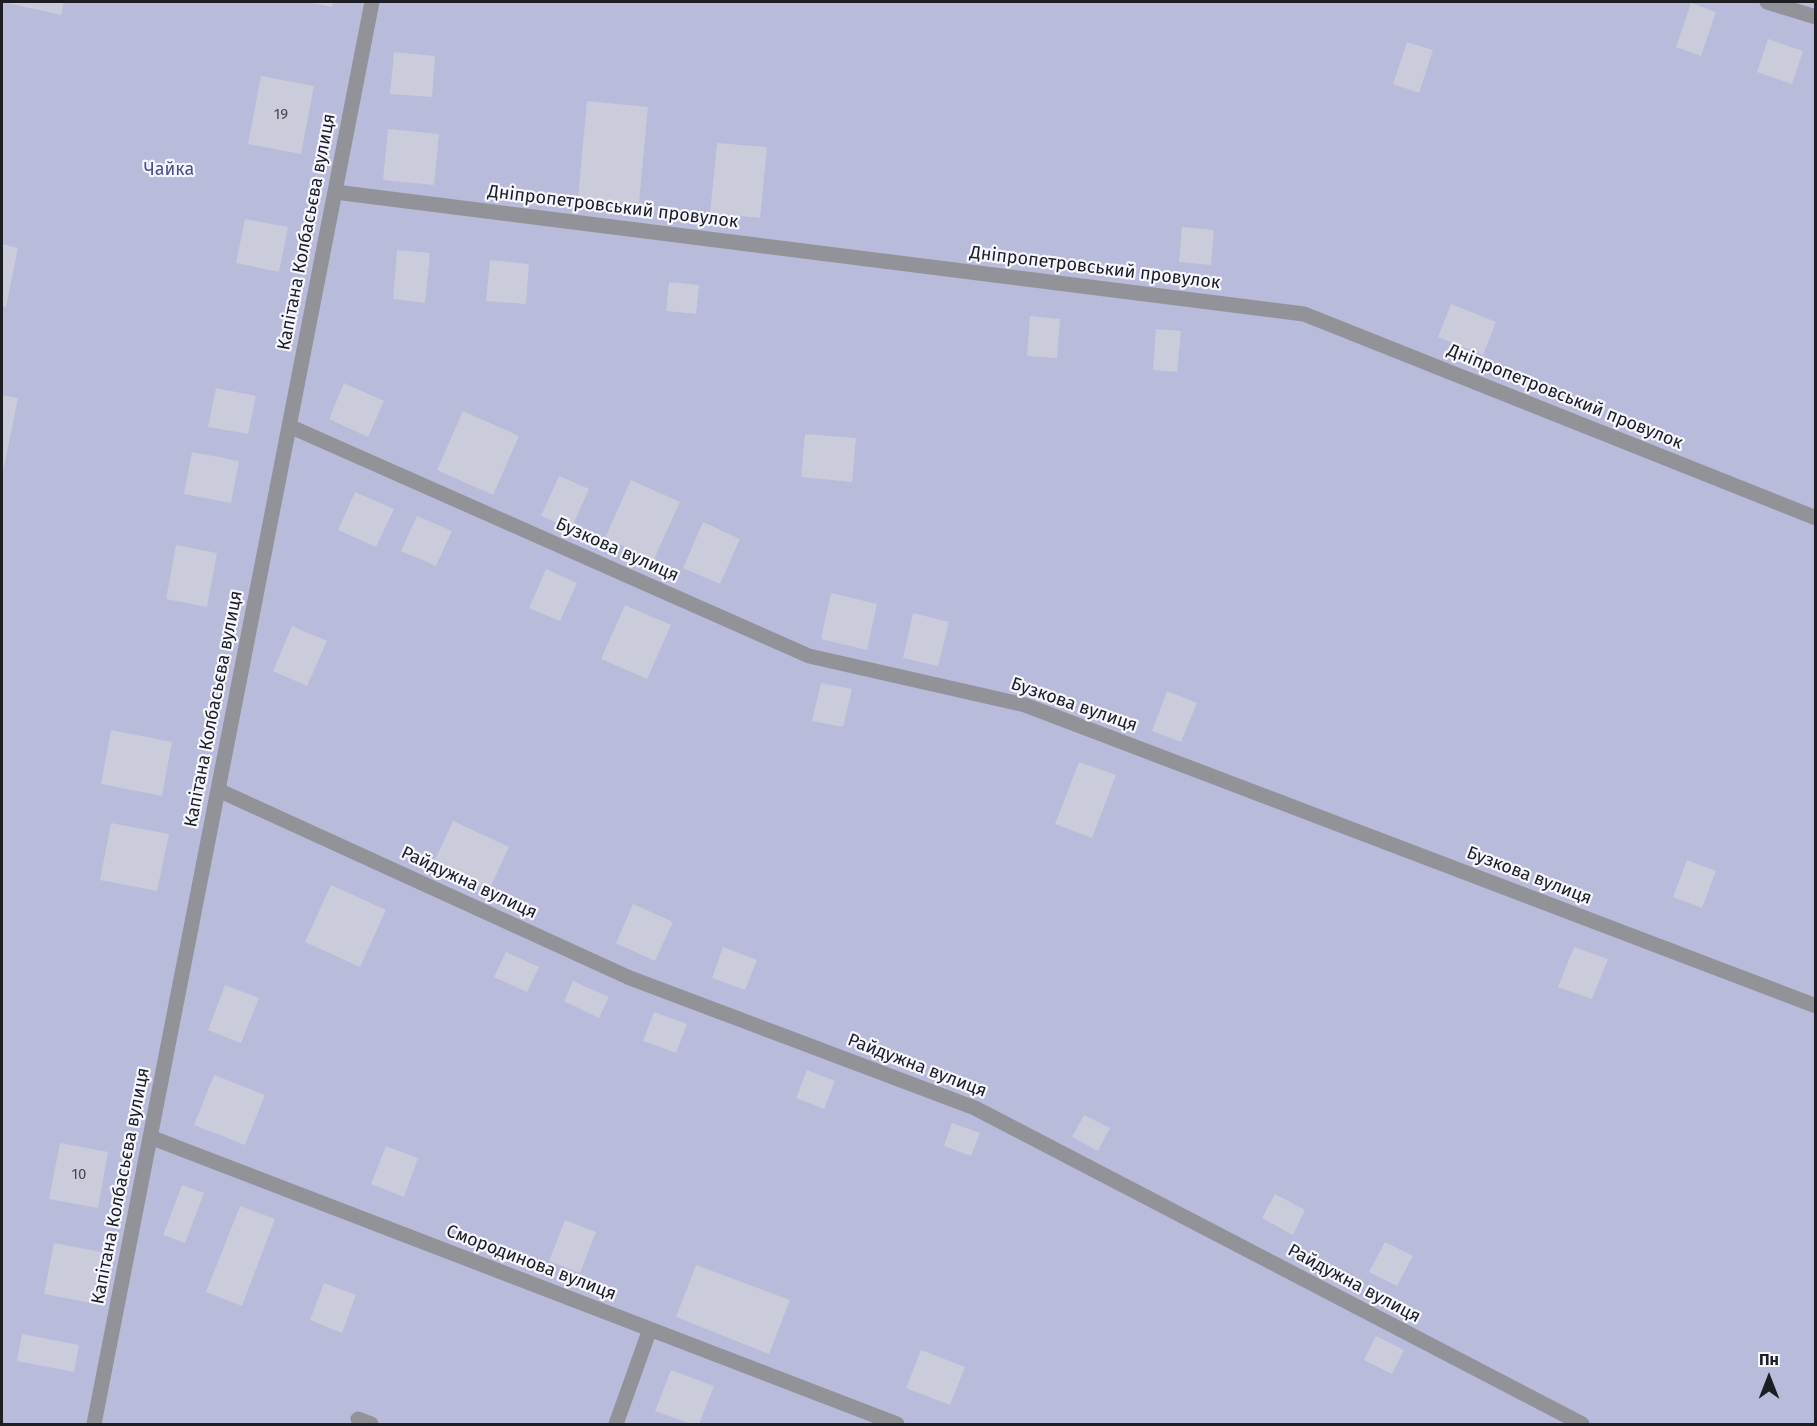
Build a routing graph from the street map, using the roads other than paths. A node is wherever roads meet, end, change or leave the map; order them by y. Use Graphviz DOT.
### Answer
graph roads {
  1 [pos="372,2"];
  2 [pos="1767,2"];
  3 [pos="1815,17"];
  4 [pos="335,192"];
  5 [pos="289,426"];
  6 [pos="1815,518"];
  7 [pos="218,790"];
  8 [pos="1815,1006"];
  9 [pos="150,1137"];
  10 [pos="650,1329"];
  11 [pos="94,1425"];
  12 [pos="616,1425"];
  13 [pos="897,1425"];
  14 [pos="1582,1425"];
  1 -- 4 [label="lane, Капітана Колбасьєва вулиця"];
  2 -- 3 [label="lane"];
  4 -- 5 [label="lane, Капітана Колбасьєва вулиця"];
  4 -- 6 [label="lane, Дніпропетровський провулок"];
  5 -- 7 [label="lane, Капітана Колбасьєва вулиця"];
  5 -- 8 [label="lane, Бузкова вулиця"];
  7 -- 9 [label="lane, Капітана Колбасьєва вулиця"];
  7 -- 14 [label="lane, Райдужна вулиця"];
  9 -- 10 [label="lane, Смородинова вулиця"];
  9 -- 11 [label="lane, Капітана Колбасьєва вулиця"];
  10 -- 12 [label="lane"];
  10 -- 13 [label="lane, Смородинова вулиця"];
}
